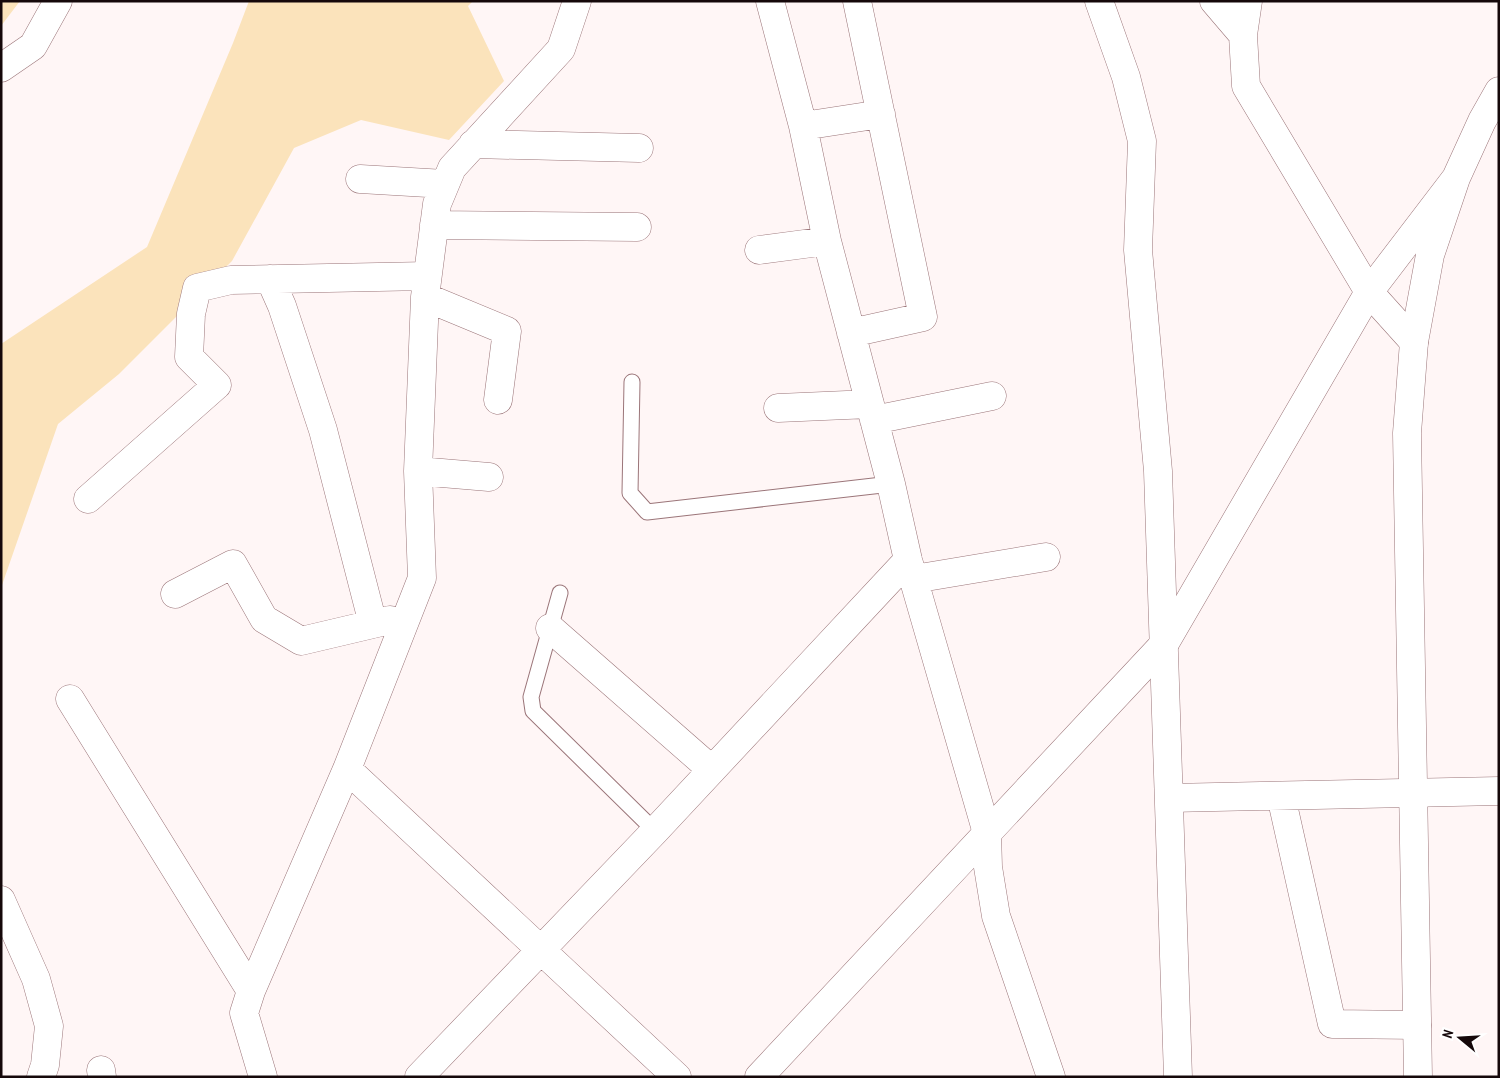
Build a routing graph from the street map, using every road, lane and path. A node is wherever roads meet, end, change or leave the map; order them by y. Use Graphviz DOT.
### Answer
graph roads {
  1 [pos="58,1"];
  2 [pos="577,1"];
  3 [pos="770,1"];
  4 [pos="857,1"];
  5 [pos="1099,1"];
  6 [pos="1214,1"];
  7 [pos="1248,1"];
  8 [pos="1243,35"];
  9 [pos="1,68"];
  10 [pos="1499,91"];
  11 [pos="881,114"];
  12 [pos="803,126"];
  13 [pos="473,144"];
  14 [pos="639,148"];
  15 [pos="1456,178"];
  16 [pos="360,179"];
  17 [pos="446,184"];
  18 [pos="434,225"];
  19 [pos="637,227"];
  20 [pos="827,241"];
  21 [pos="759,250"];
  22 [pos="270,279"];
  23 [pos="426,286"];
  24 [pos="1369,292"];
  25 [pos="851,333"];
  26 [pos="1414,342"];
  27 [pos="632,382"];
  28 [pos="992,396"];
  29 [pos="498,400"];
  30 [pos="778,408"];
  31 [pos="872,412"];
  32 [pos="418,471"];
  33 [pos="489,477"];
  34 [pos="891,484"];
  35 [pos="88,499"];
  36 [pos="1046,557"];
  37 [pos="911,570"];
  38 [pos="560,593"];
  39 [pos="176,594"];
  40 [pos="408,616"];
  41 [pos="373,624"];
  42 [pos="550,628"];
  43 [pos="1165,643"];
  44 [pos="70,699"];
  45 [pos="347,769"];
  46 [pos="712,770"];
  47 [pos="1499,791"];
  48 [pos="1413,793"];
  49 [pos="1281,796"];
  50 [pos="1170,798"];
  51 [pos="655,831"];
  52 [pos="987,833"];
  53 [pos="1,900"];
  54 [pos="541,950"];
  55 [pos="251,991"];
  56 [pos="1418,1025"];
  57 [pos="41,1077"];
  58 [pos="263,1077"];
  59 [pos="419,1077"];
  60 [pos="677,1077"];
  61 [pos="759,1077"];
  62 [pos="1051,1077"];
  63 [pos="1178,1077"];
  64 [pos="1418,1077"];
  1 -- 9 [label="street"];
  2 -- 13 [label="street"];
  3 -- 12 [label="street"];
  4 -- 11 [label="street"];
  5 -- 43 [label="street"];
  6 -- 8 [label="street"];
  7 -- 8 [label="street"];
  8 -- 24 [label="street"];
  10 -- 15 [label="street"];
  11 -- 12 [label="street"];
  11 -- 25 [label="street"];
  12 -- 20 [label="street"];
  13 -- 14 [label="street"];
  13 -- 17 [label="street"];
  15 -- 24 [label="street"];
  15 -- 26 [label="street"];
  16 -- 17 [label="street"];
  17 -- 18 [label="street"];
  18 -- 19 [label="street"];
  18 -- 23 [label="street"];
  20 -- 21 [label="street"];
  20 -- 25 [label="street"];
  22 -- 23 [label="street"];
  22 -- 35 [label="street"];
  22 -- 41 [label="street"];
  23 -- 29 [label="street"];
  23 -- 32 [label="street"];
  24 -- 26 [label="street"];
  24 -- 43 [label="street"];
  25 -- 31 [label="street"];
  26 -- 48 [label="street"];
  27 -- 34 [label="lane"];
  28 -- 31 [label="street"];
  30 -- 31 [label="street"];
  31 -- 34 [label="street"];
  32 -- 33 [label="street"];
  32 -- 40 [label="street"];
  34 -- 37 [label="street"];
  36 -- 37 [label="street"];
  37 -- 46 [label="street"];
  37 -- 52 [label="street"];
  38 -- 42 [label="lane"];
  39 -- 41 [label="street"];
  40 -- 41 [label="street"];
  40 -- 45 [label="street"];
  42 -- 46 [label="street"];
  42 -- 51 [label="lane"];
  43 -- 50 [label="street"];
  43 -- 52 [label="street"];
  44 -- 55 [label="street"];
  45 -- 54 [label="street"];
  45 -- 55 [label="street"];
  46 -- 51 [label="street"];
  47 -- 48 [label="street"];
  48 -- 49 [label="street"];
  48 -- 56 [label="street"];
  49 -- 50 [label="street"];
  49 -- 56 [label="street"];
  50 -- 63 [label="street"];
  51 -- 54 [label="street"];
  52 -- 61 [label="street"];
  52 -- 62 [label="street"];
  53 -- 57 [label="street"];
  54 -- 59 [label="street"];
  54 -- 60 [label="street"];
  55 -- 58 [label="street"];
  56 -- 64 [label="street"];
}
